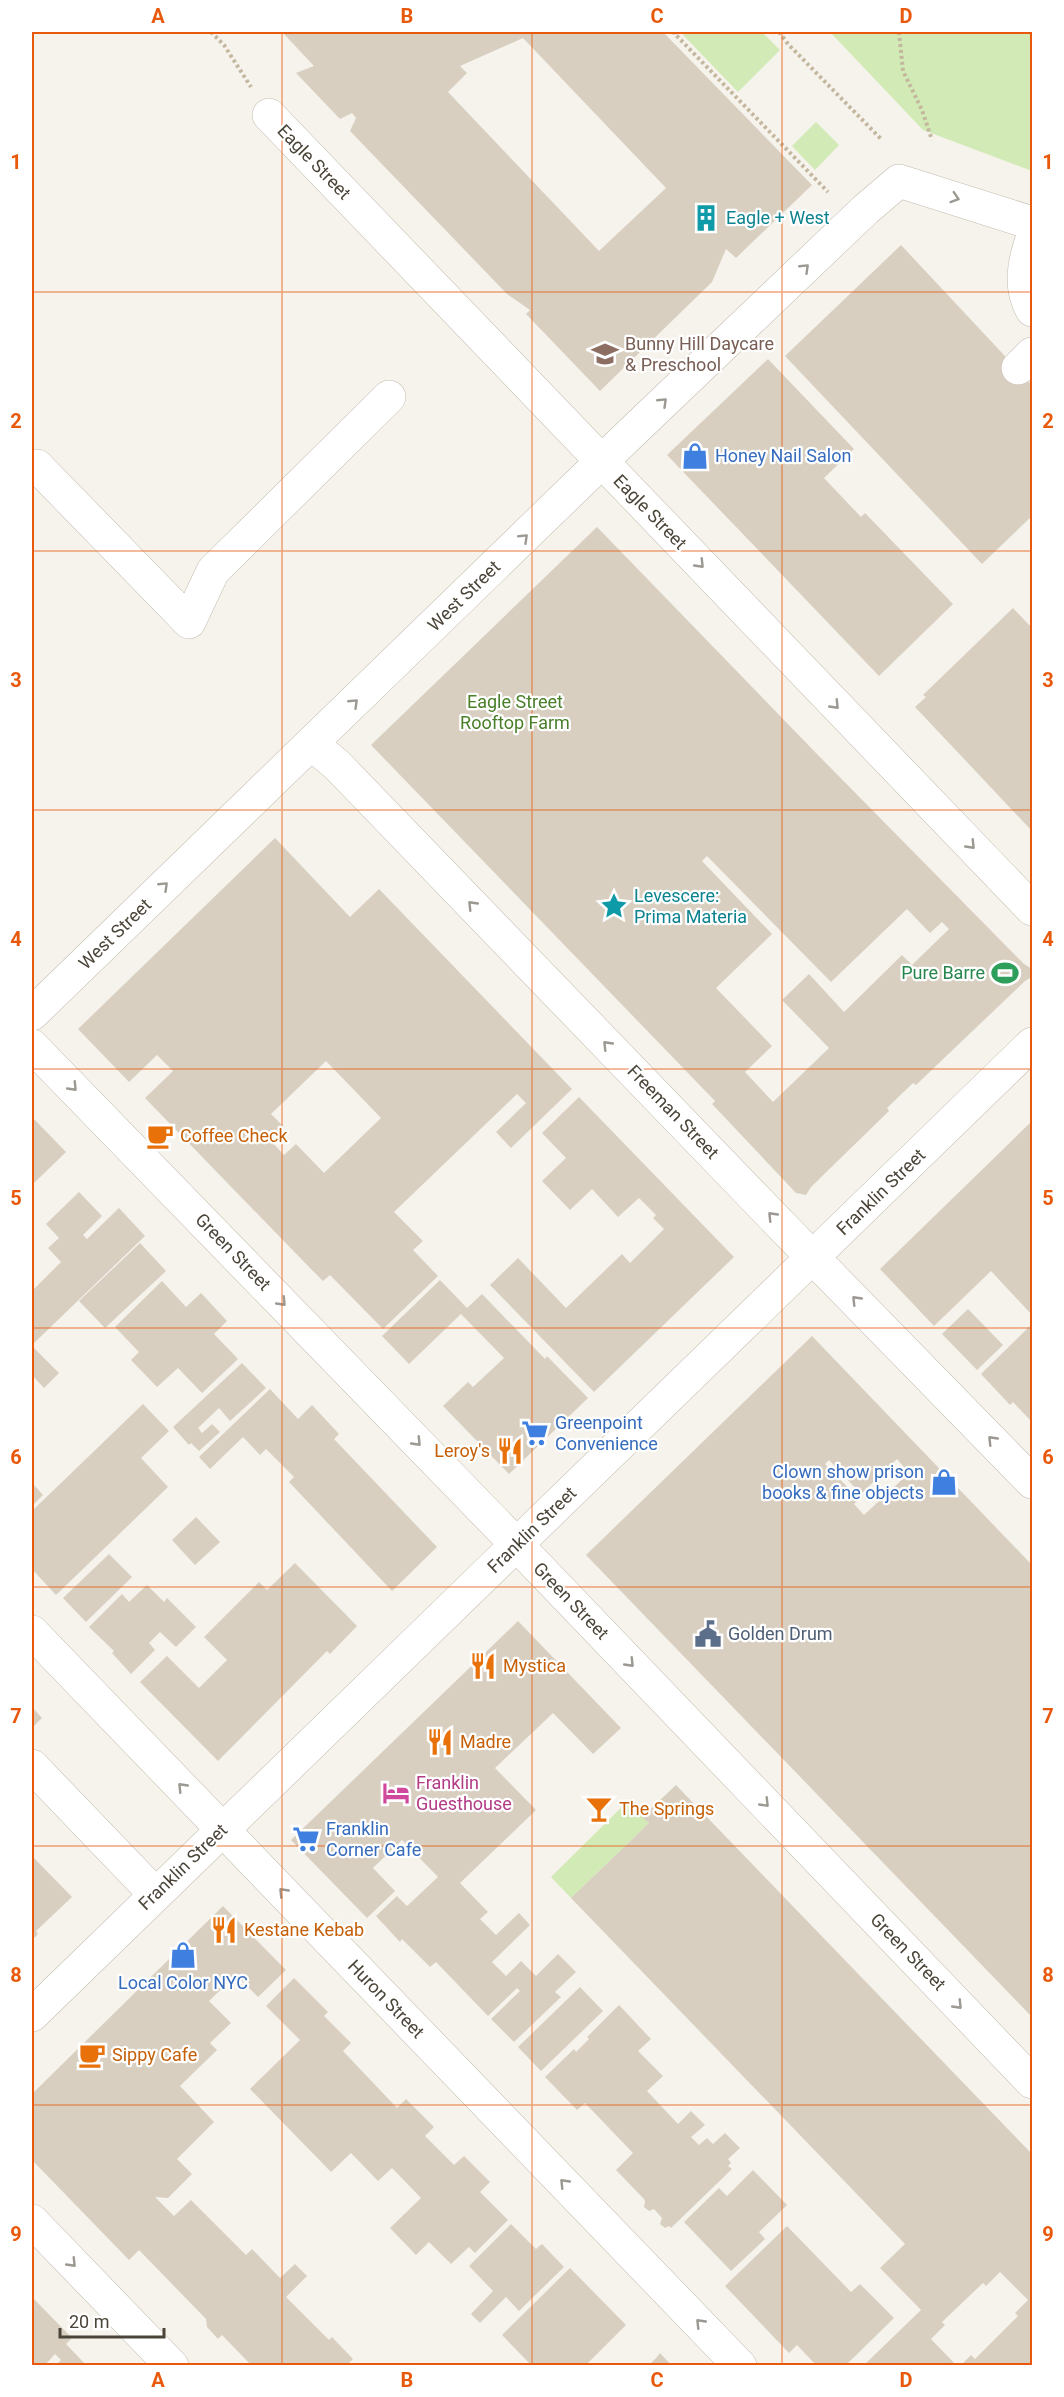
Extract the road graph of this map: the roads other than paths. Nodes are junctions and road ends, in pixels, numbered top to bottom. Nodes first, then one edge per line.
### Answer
1 (269, 115) road end
2 (1032, 223) edge
3 (1032, 239) edge
4 (1032, 310) edge
5 (389, 397) dead end
6 (602, 462) junction
7 (38, 466) dead end
8 (312, 744) junction
9 (1032, 909) edge
10 (32, 1014) edge
11 (1032, 1044) edge
12 (32, 1046) edge
13 (813, 1257) junction
14 (1032, 1482) edge
15 (517, 1545) junction
16 (32, 1632) edge
17 (32, 1766) edge
18 (222, 1829) junction
19 (155, 1894) junction
20 (32, 2015) edge
21 (1032, 2082) edge
22 (32, 2221) edge
23 (172, 2366) edge
24 (740, 2366) edge

1 - 6 street, Eagle Street
6 -> 2 street, West Street
3 - 4 street
5 - 7 street
8 -> 6 street, West Street
6 -> 9 street, Eagle Street
10 -> 8 street, West Street
13 -> 8 street, Freeman Street
11 - 13 street, Franklin Street
12 -> 15 street, Green Street
14 -> 13 street, Freeman Street
13 - 15 street, Franklin Street
15 - 18 street, Franklin Street
15 -> 21 street, Green Street
18 -> 16 street, Huron Street
17 - 19 street
18 - 19 street, Franklin Street
24 -> 18 street, Huron Street
19 - 20 street, Franklin Street
22 -> 23 street

